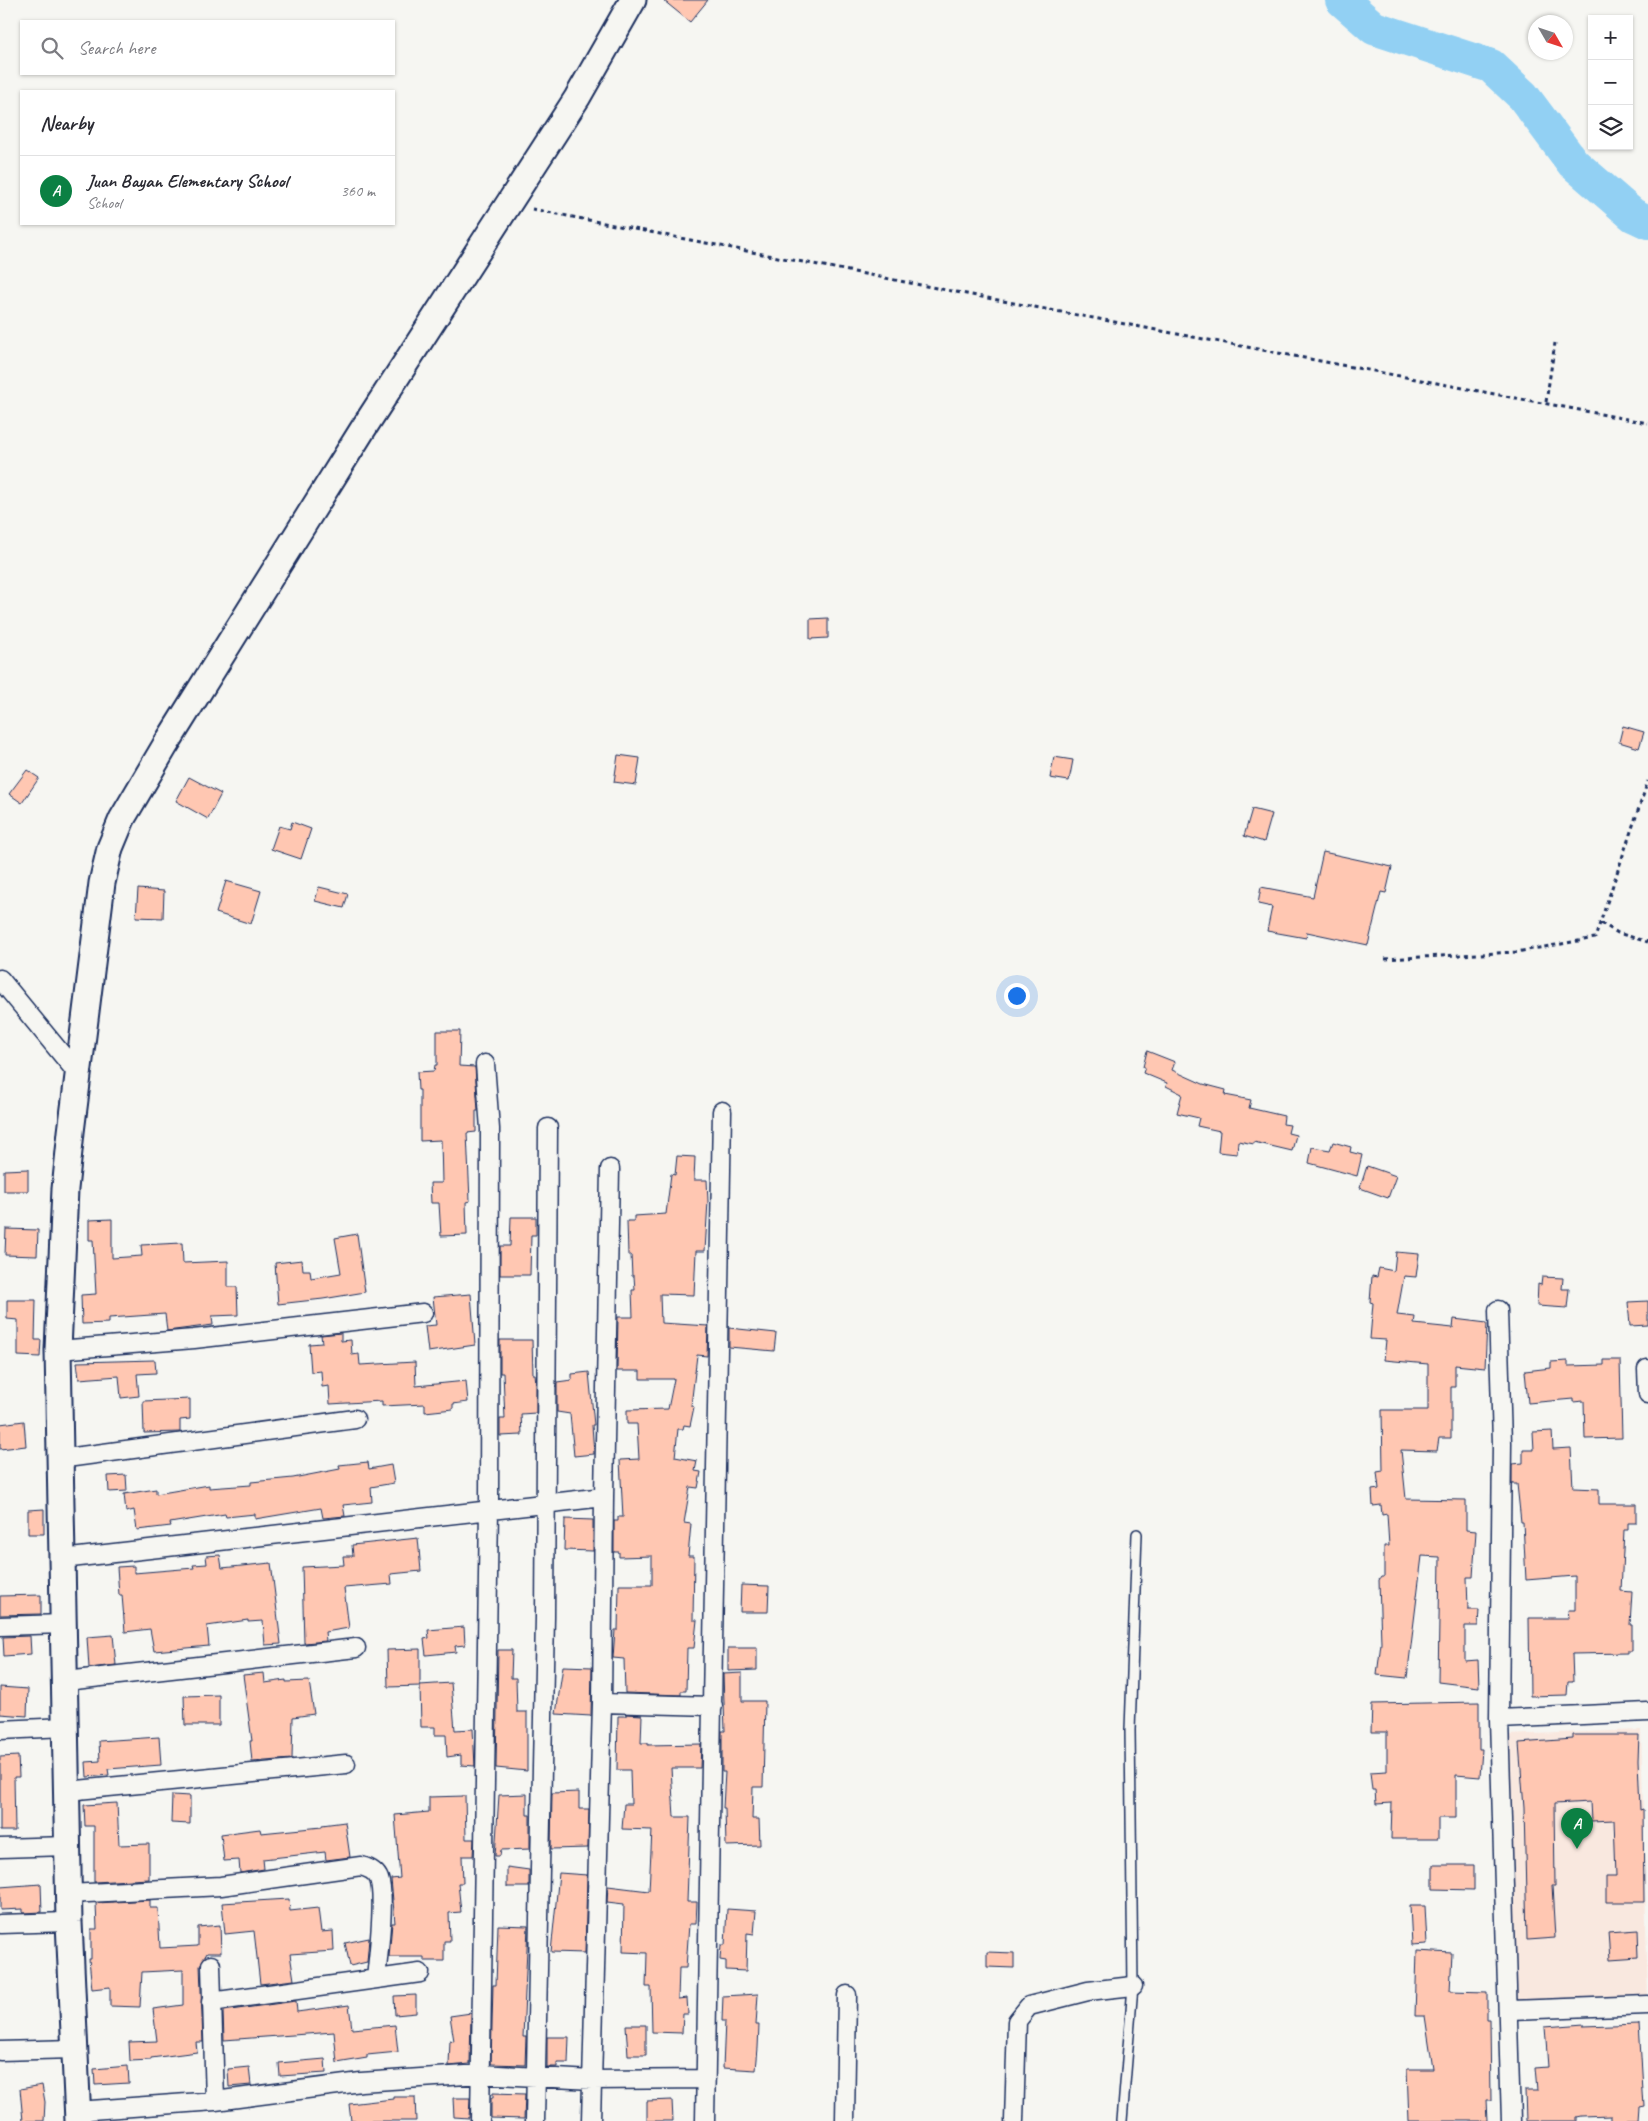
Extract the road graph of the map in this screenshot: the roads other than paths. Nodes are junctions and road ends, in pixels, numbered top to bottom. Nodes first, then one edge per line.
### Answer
1 (633, 0) edge
2 (0, 979) edge
3 (486, 1064) dead end
4 (78, 1074) junction
5 (722, 1111) dead end
6 (548, 1128) dead end
7 (610, 1169) dead end
8 (1498, 1310) dead end
9 (423, 1313) dead end
10 (58, 1350) junction
11 (1647, 1369) edge
12 (1648, 1394) edge
13 (356, 1419) dead end
14 (59, 1459) junction
15 (604, 1497) junction
16 (547, 1502) junction
17 (489, 1508) junction
18 (1137, 1534) dead end
19 (62, 1559) junction
20 (64, 1624) junction
21 (0, 1626) edge
22 (356, 1648) dead end
23 (66, 1681) junction
24 (602, 1703) junction
25 (713, 1706) junction
26 (1648, 1712) edge
27 (1499, 1718) junction
28 (66, 1727) junction
29 (0, 1730) edge
30 (346, 1764) dead end
31 (67, 1791) junction
32 (68, 1846) junction
33 (0, 1848) edge
34 (69, 1894) junction
35 (69, 1922) junction
36 (0, 1924) edge
37 (211, 1965) dead end
38 (420, 1973) dead end
39 (376, 1979) junction
40 (1133, 1986) junction
41 (848, 1995) dead end
42 (211, 2002) junction
43 (1648, 2005) edge
44 (1509, 2010) junction
45 (74, 2049) junction
46 (0, 2051) edge
47 (481, 2074) junction
48 (535, 2077) junction
49 (706, 2079) junction
50 (592, 2080) junction
51 (215, 2101) junction
52 (77, 2116) edge
53 (480, 2121) edge
54 (535, 2121) edge
55 (591, 2121) edge
56 (705, 2121) edge
57 (845, 2121) edge
58 (1014, 2121) edge
59 (1122, 2121) edge
60 (1511, 2121) edge

1 - 4 street
2 - 4 street
3 - 17 street
4 - 10 street
5 - 25 street
6 - 16 street
7 - 15 street
8 - 27 street
9 - 10 street
10 - 14 street
11 - 12 street
13 - 14 street
14 - 19 street
15 - 16 street
15 - 24 street
16 - 17 street
16 - 48 street
17 - 19 street
17 - 47 street
18 - 40 lane
19 - 20 street
20 - 21 street
20 - 23 street
22 - 23 street
23 - 28 street
24 - 25 street
24 - 50 street
25 - 49 street
26 - 27 street
27 - 44 street
28 - 29 street
28 - 31 street
30 - 31 street
31 - 32 street
32 - 33 street
32 - 34 street
34 - 35 street
34 - 39 street
35 - 36 street
35 - 45 street
37 - 42 street
38 - 39 street
39 - 42 street
40 - 58 street
40 - 59 lane
41 - 57 street
42 - 51 street
43 - 44 street
44 - 60 street
45 - 46 street
45 - 52 street
47 - 48 street
47 - 51 street
47 - 53 street
48 - 50 street
48 - 54 street
49 - 50 street
49 - 56 street
50 - 55 street
51 - 52 street

